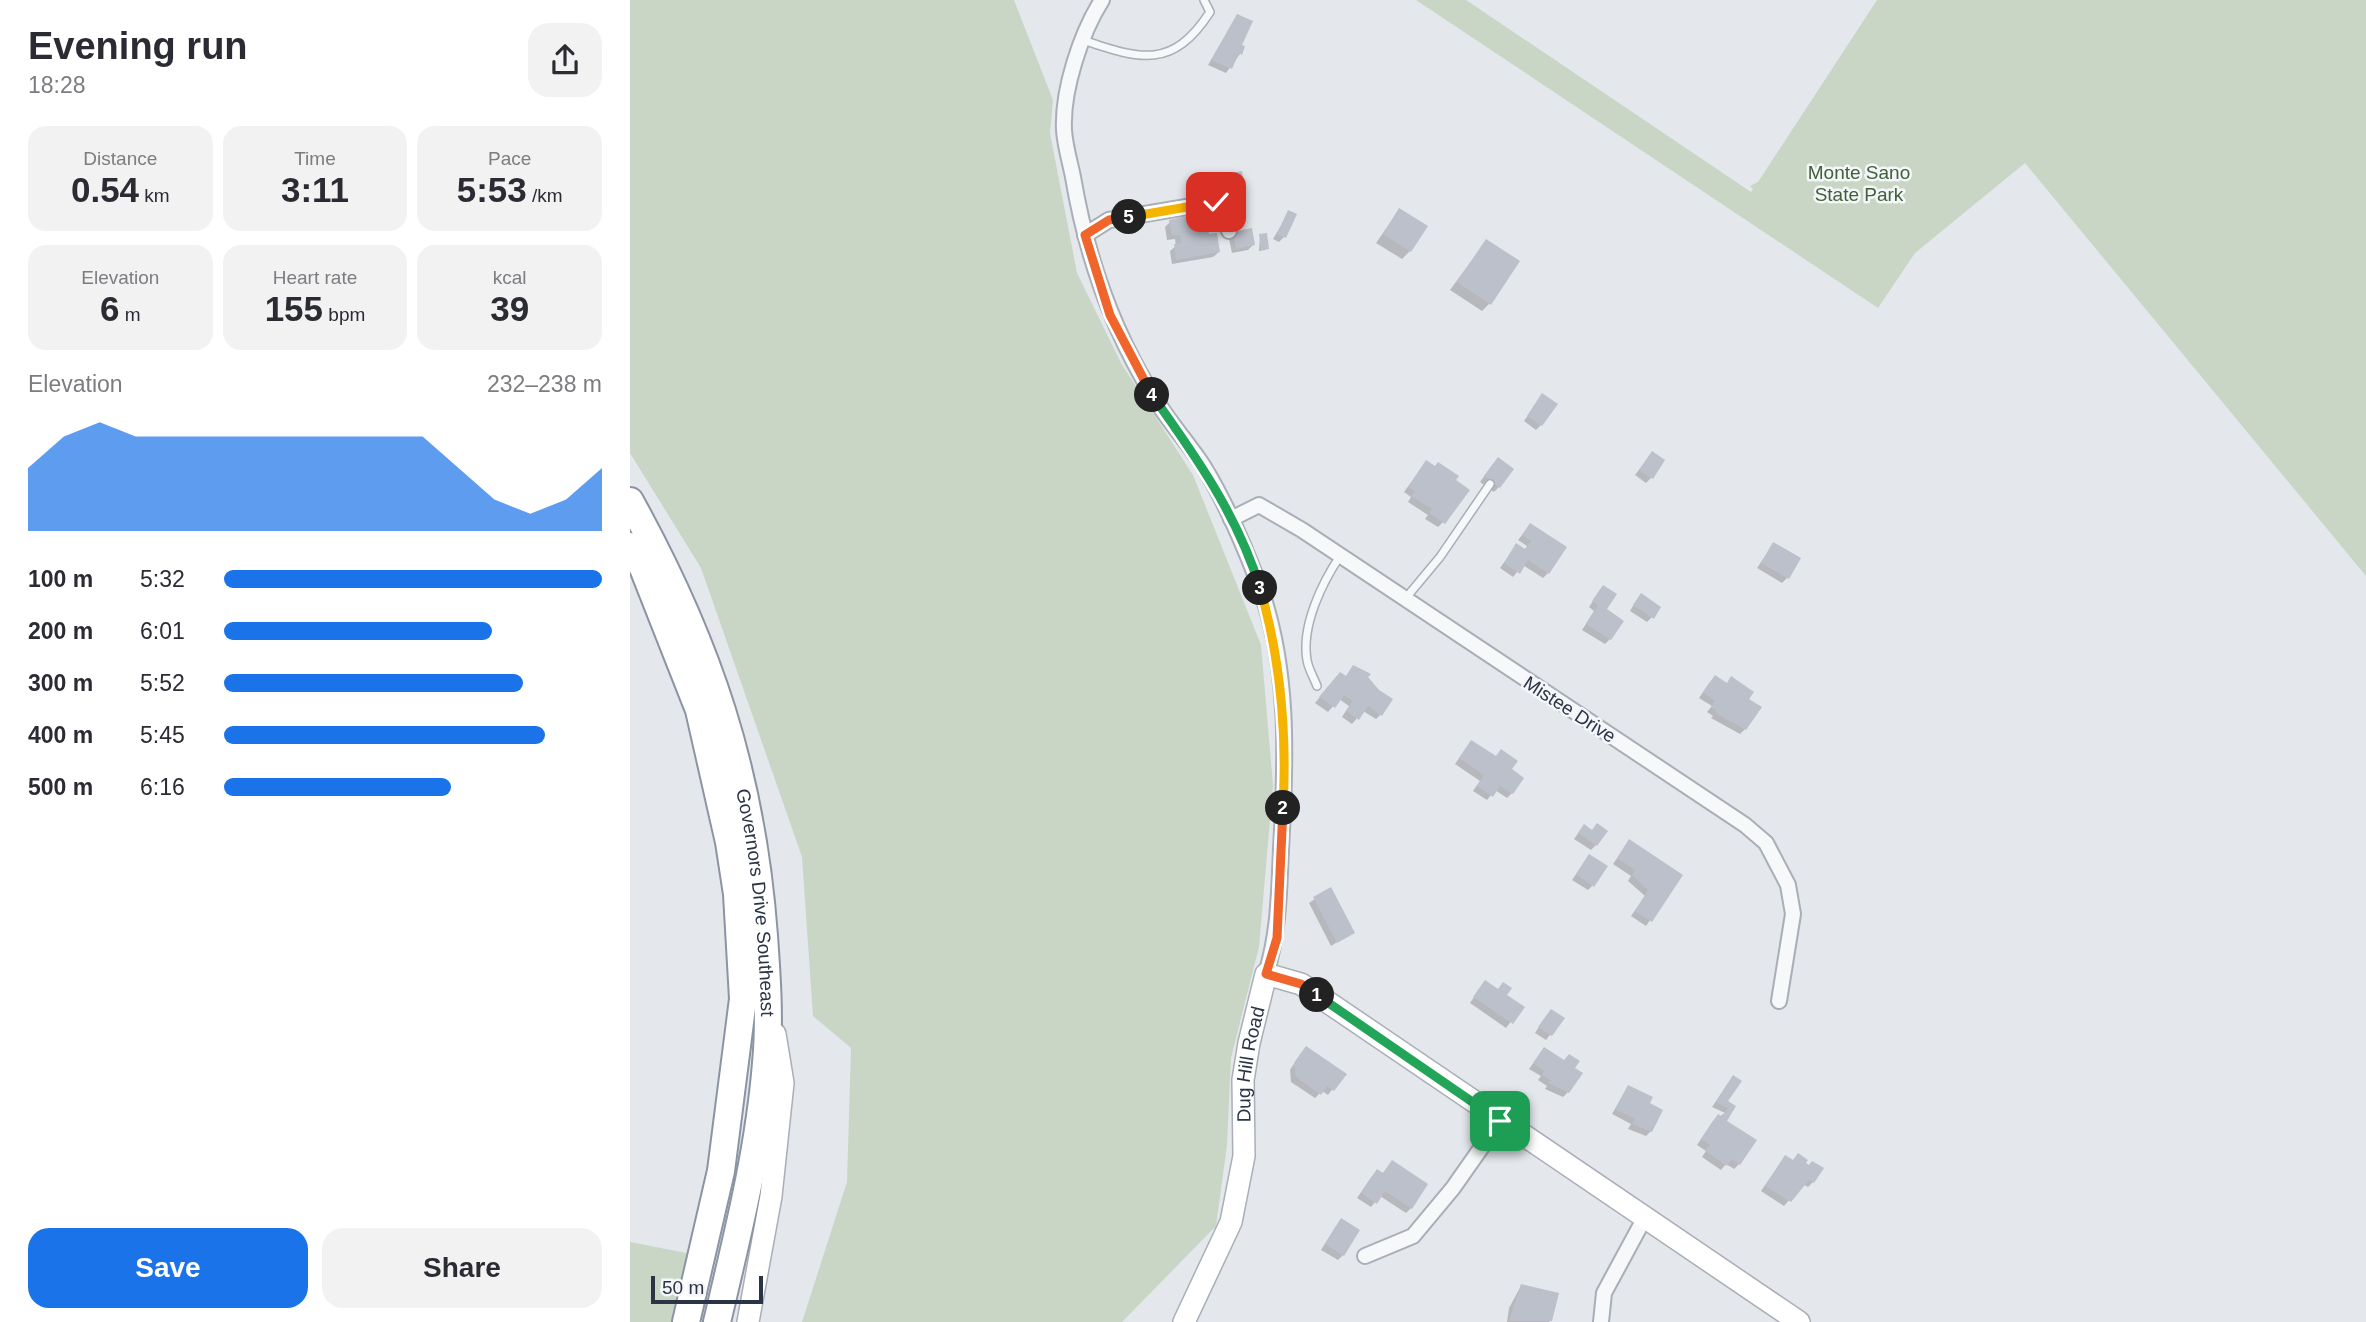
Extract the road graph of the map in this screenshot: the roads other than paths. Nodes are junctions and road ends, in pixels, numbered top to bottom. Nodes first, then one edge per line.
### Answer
1 (1102, 0) edge
2 (1204, 0) edge
3 (1083, 40) junction
4 (1229, 231) dead end
5 (1085, 235) junction
6 (1490, 484) dead end
7 (630, 501) edge
8 (1231, 519) junction
9 (630, 546) edge
10 (1340, 556) junction
11 (1405, 599) junction
12 (1317, 686) dead end
13 (1266, 974) junction
14 (768, 991) junction
15 (1779, 1001) dead end
16 (1500, 1121) junction
17 (1644, 1219) junction
18 (1365, 1256) dead end
19 (685, 1322) edge
20 (717, 1322) edge
21 (748, 1322) edge
22 (1184, 1322) edge
23 (1601, 1322) edge
24 (1799, 1322) edge

1 - 3 street
2 - 3 lane
3 - 5 street
4 - 5 street
5 - 8 street
6 - 11 lane
7 - 14 highway, Governors Drive Southeast
8 - 10 street, Mistee Drive
8 - 13 street
9 - 19 highway, Governors Drive Southeast
10 - 11 street, Mistee Drive
10 - 12 lane
11 - 15 street, Mistee Drive
13 - 16 street
13 - 22 street, Dug Hill Road
14 - 20 highway, Governors Drive Southeast
14 - 21 street
16 - 17 street
16 - 18 street
17 - 23 street
17 - 24 street

